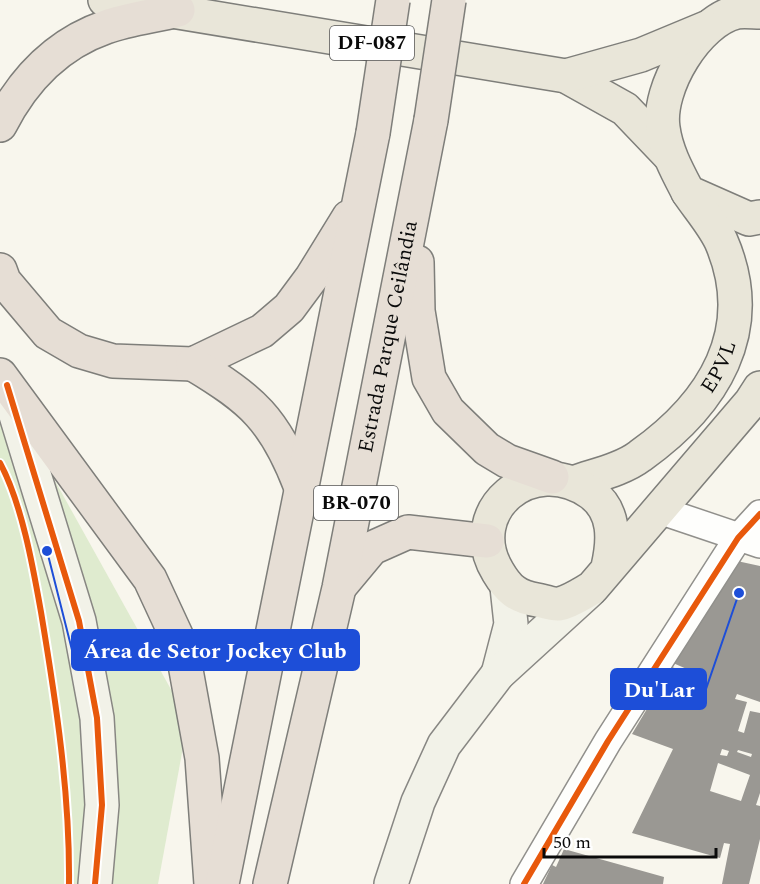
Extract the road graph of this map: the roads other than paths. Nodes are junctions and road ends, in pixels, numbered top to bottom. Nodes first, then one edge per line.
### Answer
1 (105, 0) edge
2 (393, 0) edge
3 (449, 0) edge
4 (168, 5) edge
5 (739, 12) edge
6 (566, 76) junction
7 (0, 125) edge
8 (669, 155) junction
9 (687, 192) junction
10 (361, 197) junction
11 (416, 201) junction
12 (760, 217) edge
13 (0, 270) edge
14 (193, 364) junction
15 (2, 377) edge
16 (760, 388) edge
17 (564, 480) junction
18 (300, 485) junction
19 (659, 510) junction
20 (760, 514) edge
21 (487, 541) junction
22 (749, 541) edge
23 (600, 578) junction
24 (507, 587) junction
25 (339, 588) junction
26 (498, 674) junction
27 (95, 884) edge
28 (211, 884) edge
29 (222, 884) edge
30 (270, 884) edge
31 (391, 884) edge
32 (524, 884) edge

1 - 4 main road, DF-087
2 - 10 highway, BR-070, bridge
3 - 11 highway, Estrada Parque Ceilândia / BR-070, bridge
4 - 6 main road, DF-087
4 - 7 highway
5 - 6 main road, DF-087
5 - 8 main road, DF-087
6 - 8 main road, DF-087
8 - 9 main road, DF-087
9 - 12 main road
9 - 17 main road, EPVL
10 - 14 highway
10 - 18 highway, BR-070
11 - 17 highway
11 - 25 highway, Estrada Parque Ceilândia / BR-070
13 - 14 highway
14 - 18 highway
15 - 27 street
15 - 28 highway
16 - 19 main road, EPVL
17 - 21 main road
17 - 23 main road
18 - 29 highway, BR-070
19 - 22 street
19 - 23 main road, EPVL
20 - 22 street
21 - 24 main road
21 - 25 highway
22 - 32 street
23 - 24 main road
23 - 26 street
24 - 26 street
25 - 30 highway, Estrada Parque Ceilândia / BR-070
26 - 31 street

